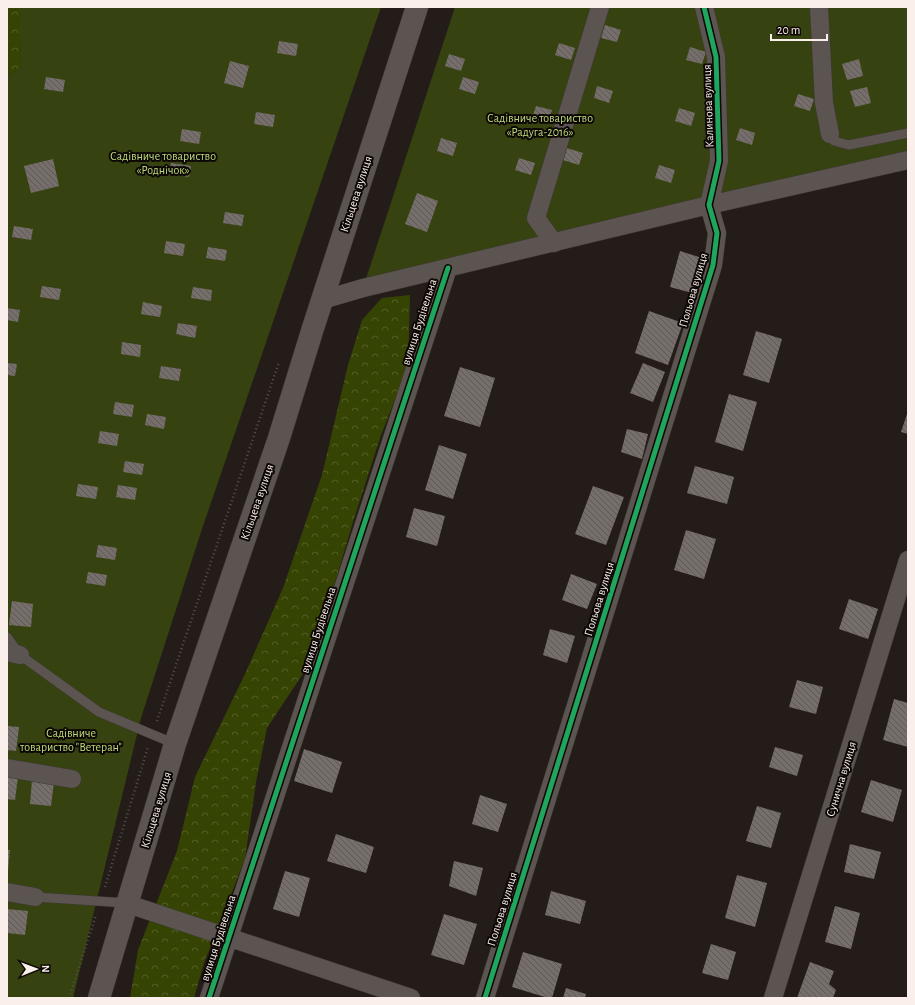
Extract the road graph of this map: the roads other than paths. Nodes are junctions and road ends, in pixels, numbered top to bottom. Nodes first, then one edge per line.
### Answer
1 (417, 7) edge
2 (600, 7) edge
3 (704, 7) edge
4 (819, 7) edge
5 (830, 134) joint
6 (908, 134) edge
7 (908, 160) edge
8 (709, 205) junction
9 (554, 243) junction
10 (448, 268) junction
11 (322, 300) junction
12 (908, 560) edge
13 (7, 637) edge
14 (14, 654) edge
15 (175, 744) junction
16 (7, 768) edge
17 (72, 779) dead end
18 (7, 892) edge
19 (34, 897) joint
20 (128, 904) junction
21 (229, 937) junction
22 (99, 998) edge
23 (210, 998) edge
24 (410, 998) edge
25 (485, 998) edge
26 (773, 998) edge

1 - 11 main road, Кільцева вулиця
2 - 9 street
3 - 8 street, Калинова вулиця
4 - 5 street
5 - 6 lane
7 - 8 street
8 - 9 street
8 - 25 street, Польова вулиця
9 - 10 street
10 - 11 street
10 - 21 street, вулиця Будівельна
11 - 15 main road, Кільцева вулиця
12 - 26 street, Сунична вулиця
13 - 14 lane
14 - 15 lane
15 - 20 main road, Кільцева вулиця
16 - 17 street
18 - 19 street
19 - 20 lane
20 - 21 street
20 - 22 main road, Кільцева вулиця
21 - 23 street, вулиця Будівельна
21 - 24 street

